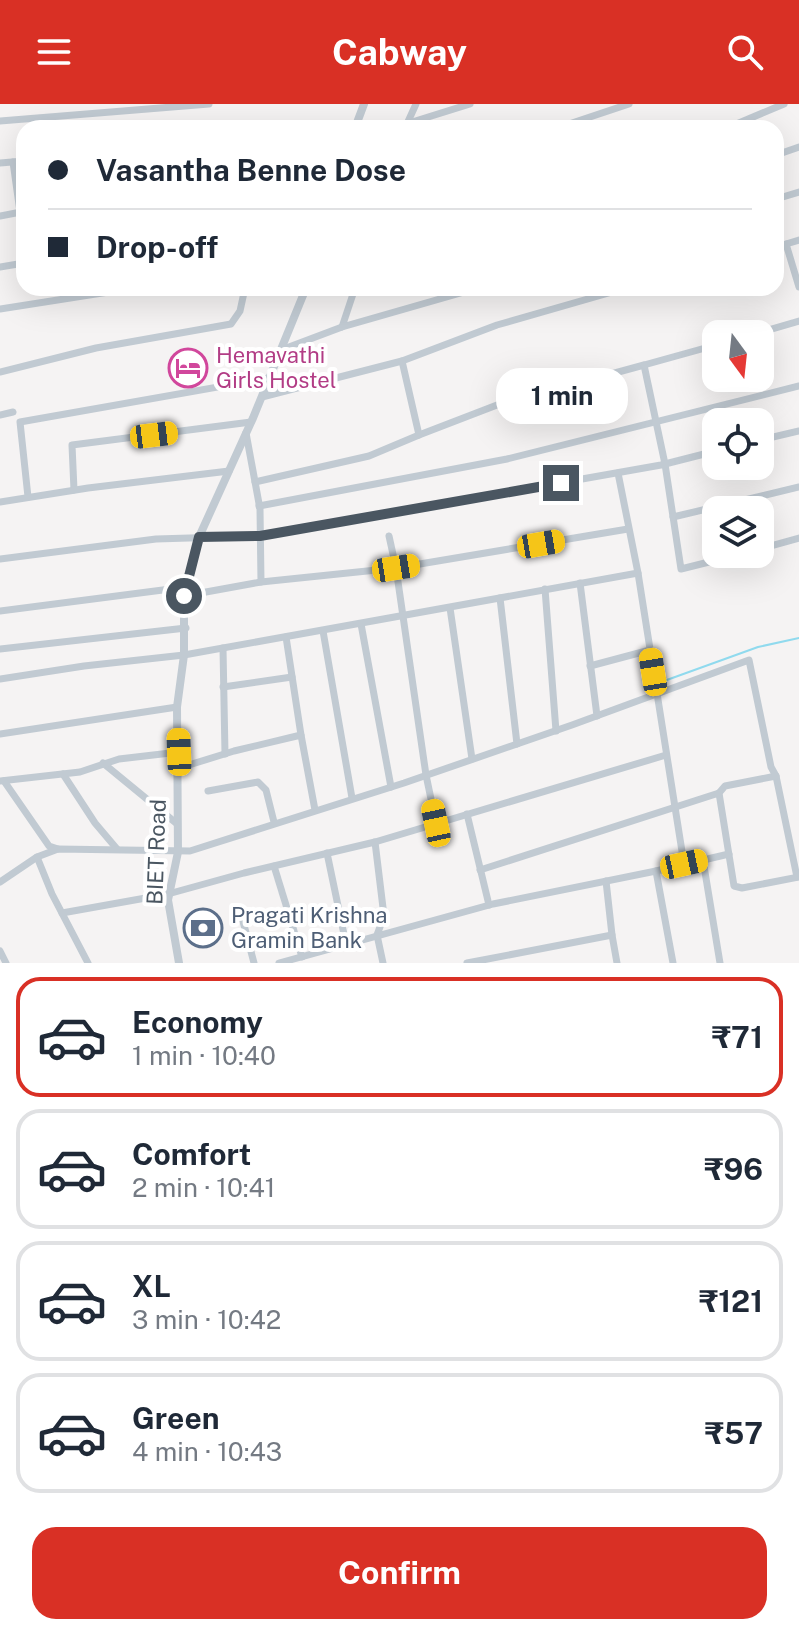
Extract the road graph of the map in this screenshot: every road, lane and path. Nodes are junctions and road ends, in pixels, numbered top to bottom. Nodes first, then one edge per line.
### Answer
1 (209, 104) edge
2 (470, 104) edge
3 (629, 104) edge
4 (784, 104) edge
5 (425, 120) edge
6 (581, 120) edge
7 (746, 120) edge
8 (0, 121) edge
9 (13, 162) junction
10 (16, 162) edge
11 (0, 163) edge
12 (16, 179) edge
13 (799, 240) edge
14 (786, 244) joint
15 (799, 287) edge
16 (83, 296) edge
17 (243, 296) edge
18 (303, 296) edge
19 (352, 296) edge
20 (450, 296) edge
21 (598, 296) edge
22 (0, 309) edge
23 (799, 321) edge
24 (342, 327) junction
25 (774, 328) edge
26 (702, 349) edge
27 (281, 350) junction
28 (402, 361) junction
29 (644, 365) junction
30 (0, 372) edge
31 (269, 378) junction
32 (799, 386) edge
33 (262, 397) junction
34 (13, 412) dead end
35 (0, 415) edge
36 (251, 422) junction
37 (656, 422) junction
38 (799, 431) edge
39 (246, 433) junction
40 (419, 435) junction
41 (774, 437) edge
42 (702, 455) edge
43 (665, 464) junction
44 (229, 471) junction
45 (618, 473) junction
46 (255, 482) junction
47 (799, 487) edge
48 (74, 490) junction
49 (28, 497) junction
50 (0, 502) edge
51 (259, 506) junction
52 (673, 517) junction
53 (628, 529) junction
54 (260, 536) junction
55 (389, 536) dead end
56 (199, 537) junction
57 (799, 538) edge
58 (774, 545) edge
59 (0, 559) edge
60 (702, 564) edge
61 (396, 568) junction
62 (638, 573) junction
63 (261, 582) junction
64 (580, 583) junction
65 (545, 589) junction
66 (185, 591) junction
67 (500, 598) junction
68 (450, 608) junction
69 (0, 611) edge
70 (403, 617) junction
71 (361, 624) junction
72 (186, 628) junction
73 (323, 631) junction
74 (286, 637) junction
75 (223, 648) junction
76 (0, 649) edge
77 (650, 650) junction
78 (184, 655) junction
79 (590, 666) junction
80 (292, 677) junction
81 (0, 679) edge
82 (223, 687) junction
83 (657, 694) junction
84 (177, 707) junction
85 (597, 716) junction
86 (556, 731) junction
87 (0, 734) edge
88 (301, 735) junction
89 (517, 744) junction
90 (179, 752) junction
91 (225, 754) junction
92 (666, 755) junction
93 (472, 759) junction
94 (103, 763) junction
95 (176, 769) junction
96 (63, 774) junction
97 (426, 775) junction
98 (776, 776) junction
99 (2, 781) edge
100 (391, 787) junction
101 (208, 791) dead end
102 (719, 793) junction
103 (352, 798) junction
104 (675, 809) junction
105 (315, 810) junction
106 (467, 814) junction
107 (274, 822) junction
108 (176, 823) junction
109 (436, 823) junction
110 (375, 842) junction
111 (58, 849) junction
112 (117, 849) junction
113 (178, 852) junction
114 (327, 853) junction
115 (729, 854) junction
116 (37, 857) junction
117 (703, 860) junction
118 (684, 864) junction
119 (274, 866) junction
120 (480, 870) junction
121 (656, 871) junction
122 (798, 877) edge
123 (606, 881) junction
124 (0, 882) edge
125 (168, 894) junction
126 (489, 905) junction
127 (240, 910) dead end
128 (62, 913) junction
129 (377, 935) junction
130 (612, 935) junction
131 (346, 944) junction
132 (0, 951) edge
133 (302, 957) junction
134 (6, 963) edge
135 (88, 963) edge
136 (179, 963) edge
137 (254, 963) edge
138 (279, 963) edge
139 (383, 963) edge
140 (467, 963) edge
141 (617, 963) edge
142 (673, 963) edge
143 (720, 963) edge

1 - 8 street
2 - 5 street
3 - 6 street
4 - 7 street
9 - 10 street
9 - 11 street
9 - 12 street
13 - 14 street
14 - 15 street
16 - 22 street
17 - 30 street
18 - 27 street, BIET Road
19 - 24 street
20 - 24 street
21 - 28 street
23 - 25 street
24 - 27 street
26 - 29 street
27 - 31 street, BIET Road
28 - 33 street
28 - 40 street
29 - 37 street
29 - 40 street
31 - 33 street, BIET Road
31 - 49 street
32 - 37 street
33 - 36 street, BIET Road
34 - 35 street
36 - 39 street, BIET Road
36 - 48 street
37 - 43 street
37 - 51 street
38 - 41 street
39 - 44 street, BIET Road
39 - 46 street
40 - 46 street
42 - 43 street
43 - 45 street
43 - 52 street
44 - 48 street
44 - 56 street, BIET Road
45 - 53 street
45 - 54 street
46 - 51 street
47 - 52 street
48 - 49 street
49 - 50 street
51 - 54 street
52 - 60 street
53 - 61 street
53 - 62 street
54 - 56 street
54 - 63 street
55 - 61 street
56 - 59 street
56 - 66 street, BIET Road
57 - 58 street
61 - 63 street
61 - 70 street
62 - 64 street
62 - 77 street
63 - 66 street
64 - 65 street
64 - 79 street
65 - 67 street
65 - 86 street
66 - 69 street
66 - 72 street, BIET Road
67 - 68 street
67 - 89 street
68 - 70 street
68 - 93 street
70 - 71 street
70 - 97 street
71 - 73 street
71 - 100 street
72 - 76 street
72 - 78 street, BIET Road
73 - 74 street
73 - 103 street
74 - 75 street
74 - 80 street
75 - 78 street
75 - 82 street
77 - 79 street
77 - 83 street
78 - 81 street
78 - 84 street, BIET Road
79 - 85 street
80 - 82 street
80 - 88 street
82 - 91 street
83 - 85 street
83 - 92 street
83 - 98 street
84 - 87 street
84 - 90 street, BIET Road
85 - 86 street
86 - 89 street
88 - 91 street
88 - 105 street
89 - 93 street
90 - 94 street
90 - 95 street, BIET Road
91 - 95 street
92 - 104 street
92 - 106 street
93 - 97 street
94 - 96 street
94 - 108 street
95 - 108 street, BIET Road
96 - 99 street
96 - 112 street
97 - 100 street
97 - 109 street
98 - 102 street
98 - 122 street
99 - 111 street
100 - 103 street
101 - 107 street
102 - 104 street
102 - 115 street
103 - 105 street
104 - 118 street
104 - 120 street
105 - 107 street
106 - 109 street
106 - 120 street
107 - 113 street
108 - 113 street, BIET Road
109 - 110 street
110 - 114 street
110 - 129 street
111 - 112 street
111 - 116 street
112 - 113 street
113 - 125 street, BIET Road
114 - 119 street
114 - 131 street
115 - 117 street
115 - 122 street
116 - 124 street
116 - 128 street
117 - 118 street
117 - 143 street
118 - 121 street
119 - 125 street
119 - 133 street
120 - 126 street
121 - 123 street
121 - 142 street
123 - 126 street
123 - 130 street
125 - 128 street
125 - 136 street, BIET Road
126 - 129 street
127 - 137 street
128 - 135 street
129 - 131 street
129 - 139 street
130 - 140 street
130 - 141 street
131 - 133 street
132 - 134 street
133 - 138 street

